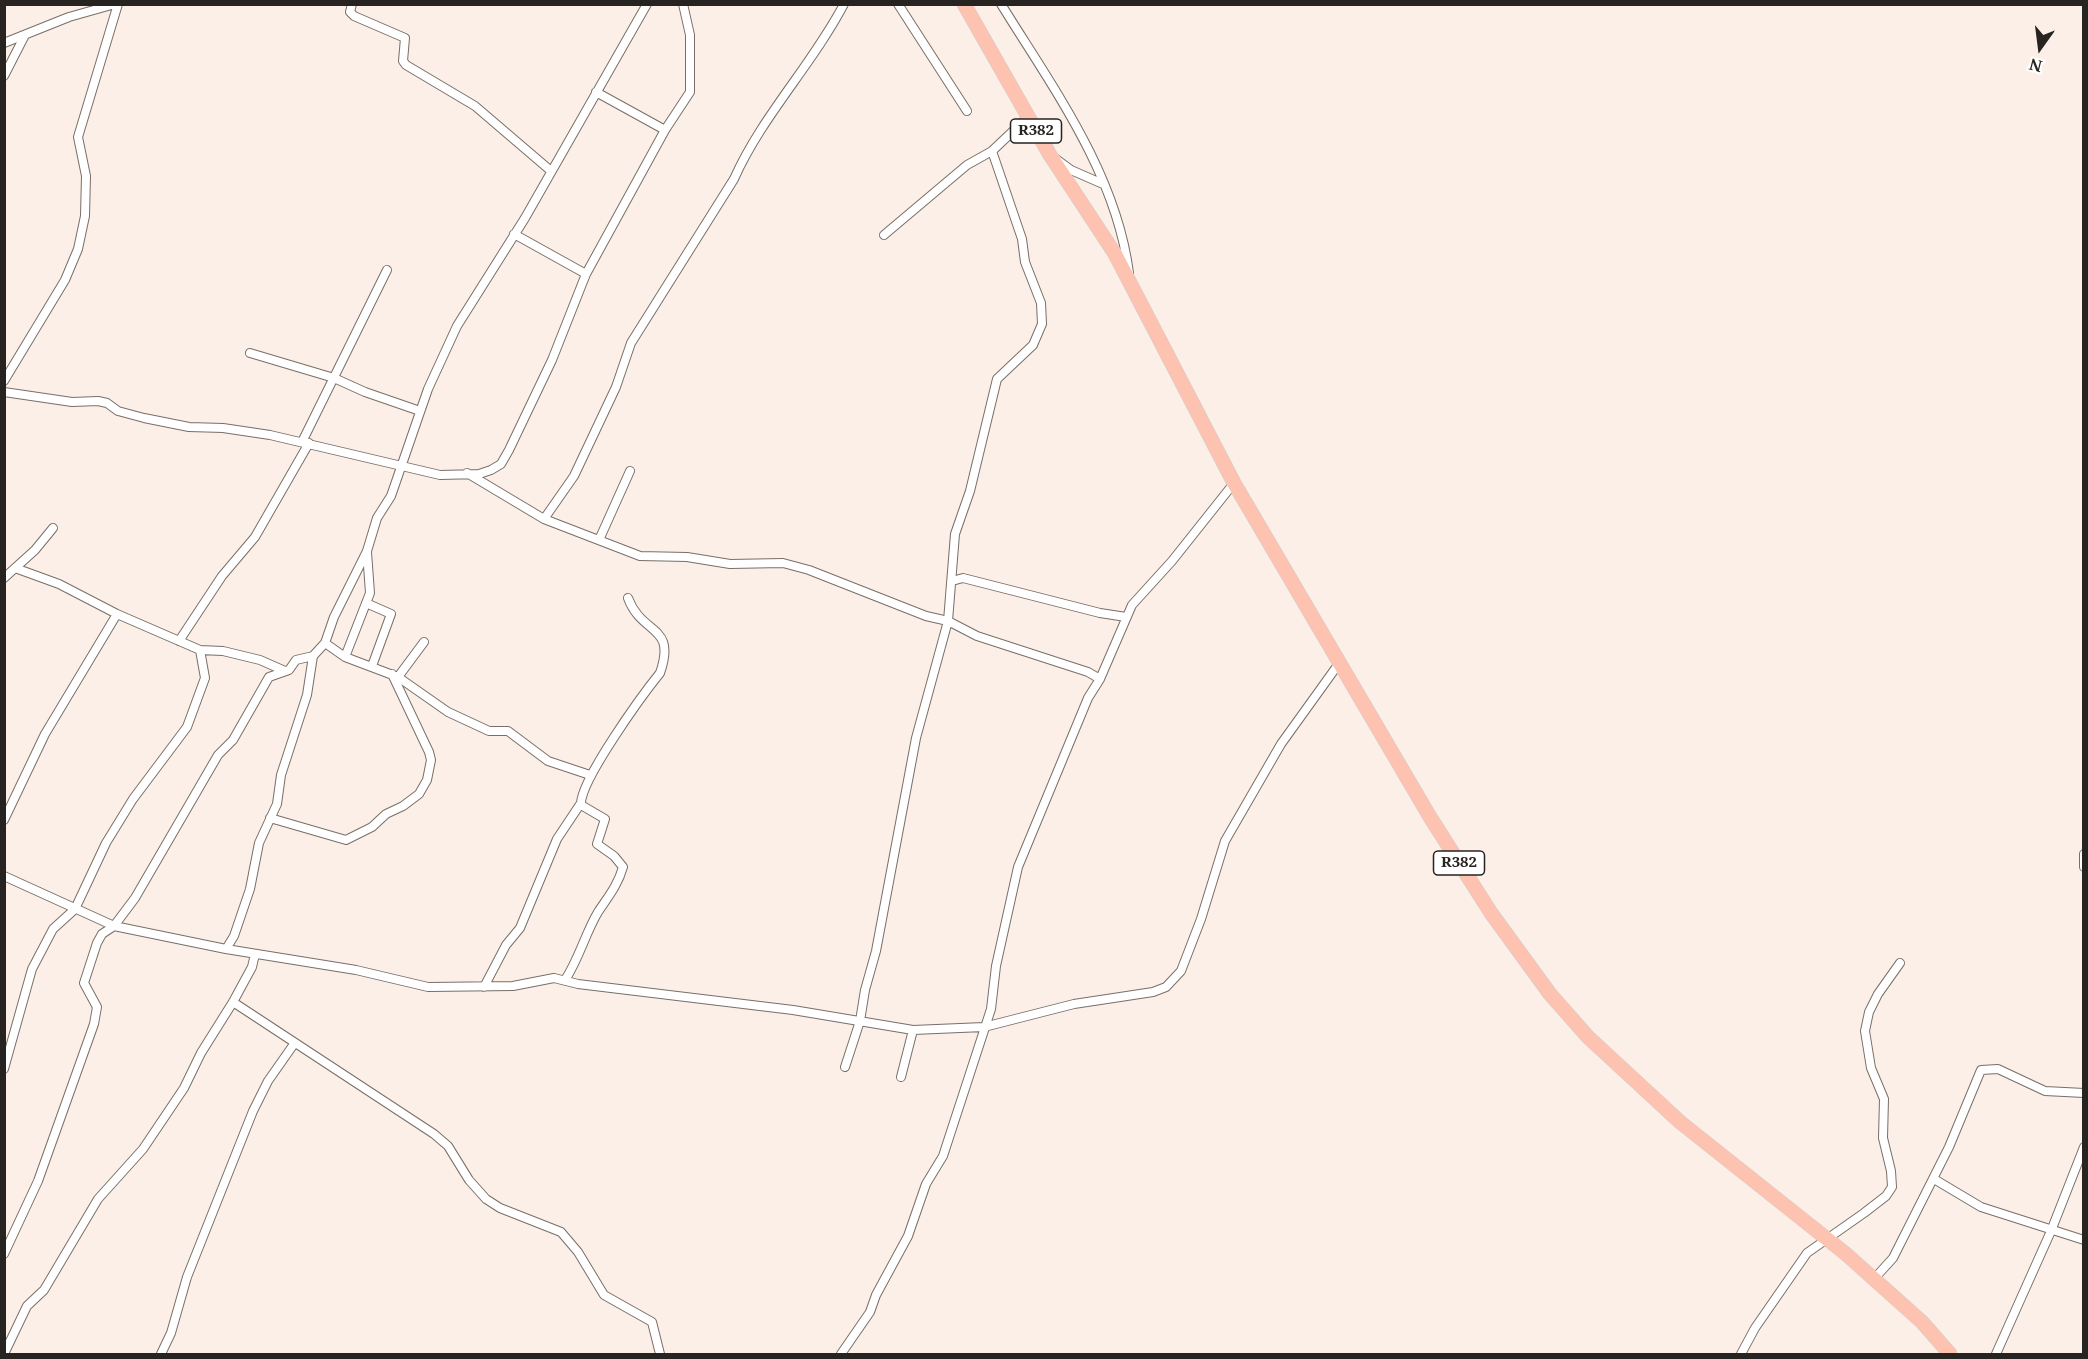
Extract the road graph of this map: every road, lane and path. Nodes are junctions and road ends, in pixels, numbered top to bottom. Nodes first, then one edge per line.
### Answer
1 (117, 4) edge
2 (352, 4) edge
3 (647, 4) edge
4 (683, 4) edge
5 (844, 4) edge
6 (898, 4) edge
7 (964, 4) edge
8 (1001, 4) edge
9 (24, 36) junction
10 (4, 43) edge
11 (4, 76) edge
12 (596, 92) junction
13 (967, 111) dead end
14 (1028, 117) junction
15 (665, 130) junction
16 (992, 151) junction
17 (1050, 155) junction
18 (550, 171) junction
19 (1103, 184) junction
20 (514, 234) junction
21 (884, 235) dead end
22 (387, 270) dead end
23 (586, 274) junction
24 (1130, 284) junction
25 (250, 353) dead end
26 (334, 378) junction
27 (4, 381) edge
28 (4, 392) edge
29 (420, 411) junction
30 (306, 443) junction
31 (401, 467) junction
32 (630, 471) dead end
33 (466, 472) junction
34 (1234, 483) junction
35 (544, 519) junction
36 (53, 528) dead end
37 (599, 540) junction
38 (367, 551) junction
39 (15, 568) junction
40 (4, 578) edge
41 (952, 581) junction
42 (627, 598) dead end
43 (366, 603) junction
44 (117, 614) junction
45 (1126, 616) junction
46 (948, 621) junction
47 (179, 641) junction
48 (424, 642) dead end
49 (325, 643) junction
50 (200, 650) junction
51 (313, 656) junction
52 (345, 657) junction
53 (1340, 662) junction
54 (372, 666) junction
55 (285, 671) junction
56 (395, 675) junction
57 (1100, 679) junction
58 (590, 776) junction
59 (581, 803) junction
60 (270, 818) junction
61 (4, 820) edge
62 (2084, 854) edge
63 (2084, 867) edge
64 (4, 876) edge
65 (75, 909) junction
66 (114, 926) junction
67 (226, 949) junction
68 (255, 954) junction
69 (1900, 963) dead end
70 (565, 980) junction
71 (484, 987) junction
72 (233, 1002) junction
73 (860, 1022) junction
74 (984, 1027) junction
75 (914, 1030) junction
76 (294, 1044) junction
77 (845, 1067) dead end
78 (4, 1070) edge
79 (901, 1077) dead end
80 (2084, 1087) edge
81 (2071, 1091) junction
82 (2084, 1093) edge
83 (2084, 1147) edge
84 (1934, 1179) junction
85 (2051, 1231) junction
86 (1824, 1238) junction
87 (2084, 1240) edge
88 (4, 1254) edge
89 (1873, 1280) junction
90 (4, 1354) edge
91 (161, 1354) edge
92 (660, 1354) edge
93 (841, 1354) edge
94 (1741, 1354) edge
95 (1950, 1354) edge
96 (1996, 1354) edge

1 - 9 street
1 - 27 street
2 - 18 street
3 - 12 street
4 - 15 street
5 - 35 street
6 - 13 street
7 - 14 main road, R382
8 - 19 street
9 - 10 street
9 - 11 street
12 - 15 street
12 - 18 street
14 - 16 street
14 - 17 main road, R382
15 - 23 street
16 - 21 street
16 - 41 street
17 - 19 street
17 - 24 main road, R382
18 - 20 street
19 - 24 street
20 - 23 street
20 - 29 street
22 - 26 street
23 - 33 street
24 - 34 main road, R382
25 - 26 street
26 - 29 street
26 - 30 street
28 - 30 street
29 - 31 street
30 - 31 street
30 - 47 street
31 - 33 street
31 - 38 street
32 - 37 street
33 - 35 street
34 - 45 street
34 - 53 main road, R382
35 - 37 street
36 - 39 street
37 - 46 street
38 - 43 street
38 - 49 street
39 - 40 street
39 - 44 street
41 - 45 street
41 - 46 street
42 - 58 street
43 - 52 street
43 - 54 street
44 - 47 street
44 - 61 street
45 - 57 street
46 - 57 street
46 - 73 street
47 - 50 street
48 - 56 street
49 - 51 street
49 - 52 street
50 - 55 street
50 - 65 street
51 - 55 street
51 - 60 street
52 - 54 street
53 - 74 street
53 - 86 main road, R382
54 - 56 street
55 - 66 street
56 - 58 street
56 - 60 street
57 - 74 street
58 - 59 street
59 - 70 street
59 - 71 street
60 - 67 street
62 - 63 street
64 - 65 street
65 - 66 street
65 - 78 street
66 - 67 street
66 - 88 street
67 - 68 street
68 - 71 street
68 - 72 street
69 - 86 street
70 - 71 street
70 - 73 street
72 - 76 street
72 - 90 street
73 - 75 street
73 - 77 street
74 - 75 street
74 - 93 street
75 - 79 street
76 - 91 street
76 - 92 street
80 - 81 street
81 - 82 street
81 - 84 street
83 - 85 street
84 - 85 street
84 - 89 street
85 - 87 street
85 - 96 street
86 - 89 main road, R382
86 - 94 street
89 - 95 main road, R382

